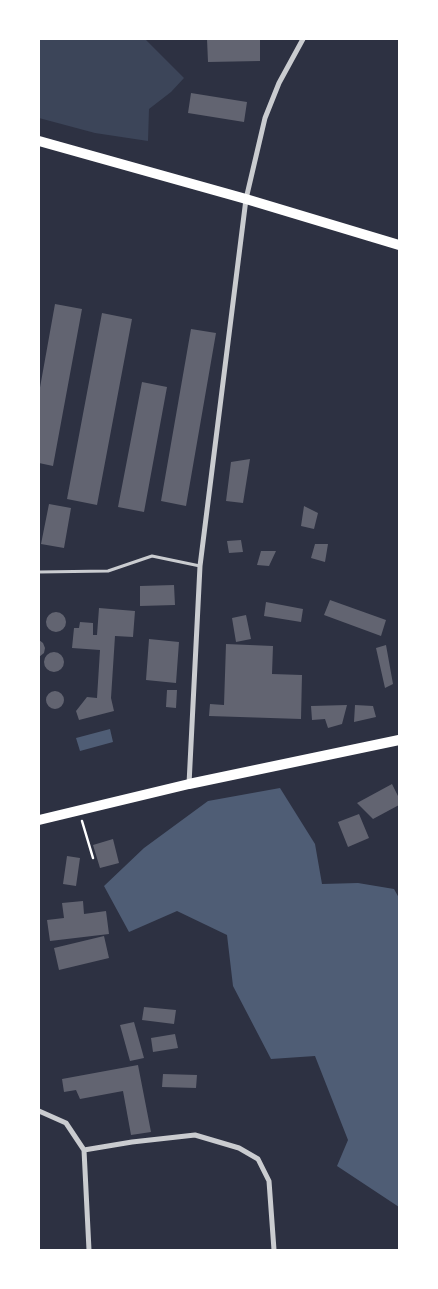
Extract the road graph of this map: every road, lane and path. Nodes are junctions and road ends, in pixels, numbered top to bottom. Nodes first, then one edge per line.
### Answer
1 (303, 39) edge
2 (39, 141) edge
3 (246, 199) junction
4 (399, 244) edge
5 (200, 566) junction
6 (39, 572) edge
7 (399, 740) edge
8 (188, 784) junction
9 (79, 810) junction
10 (39, 820) edge
11 (93, 858) dead end
12 (39, 1111) edge
13 (84, 1150) junction
14 (89, 1250) edge
15 (274, 1250) edge

1 - 3 street
2 - 3 main road
3 - 4 main road
3 - 5 street
5 - 6 lane
5 - 8 street
7 - 8 main road
8 - 9 main road
9 - 10 main road
9 - 11 path
12 - 13 street
13 - 14 street
13 - 15 street

